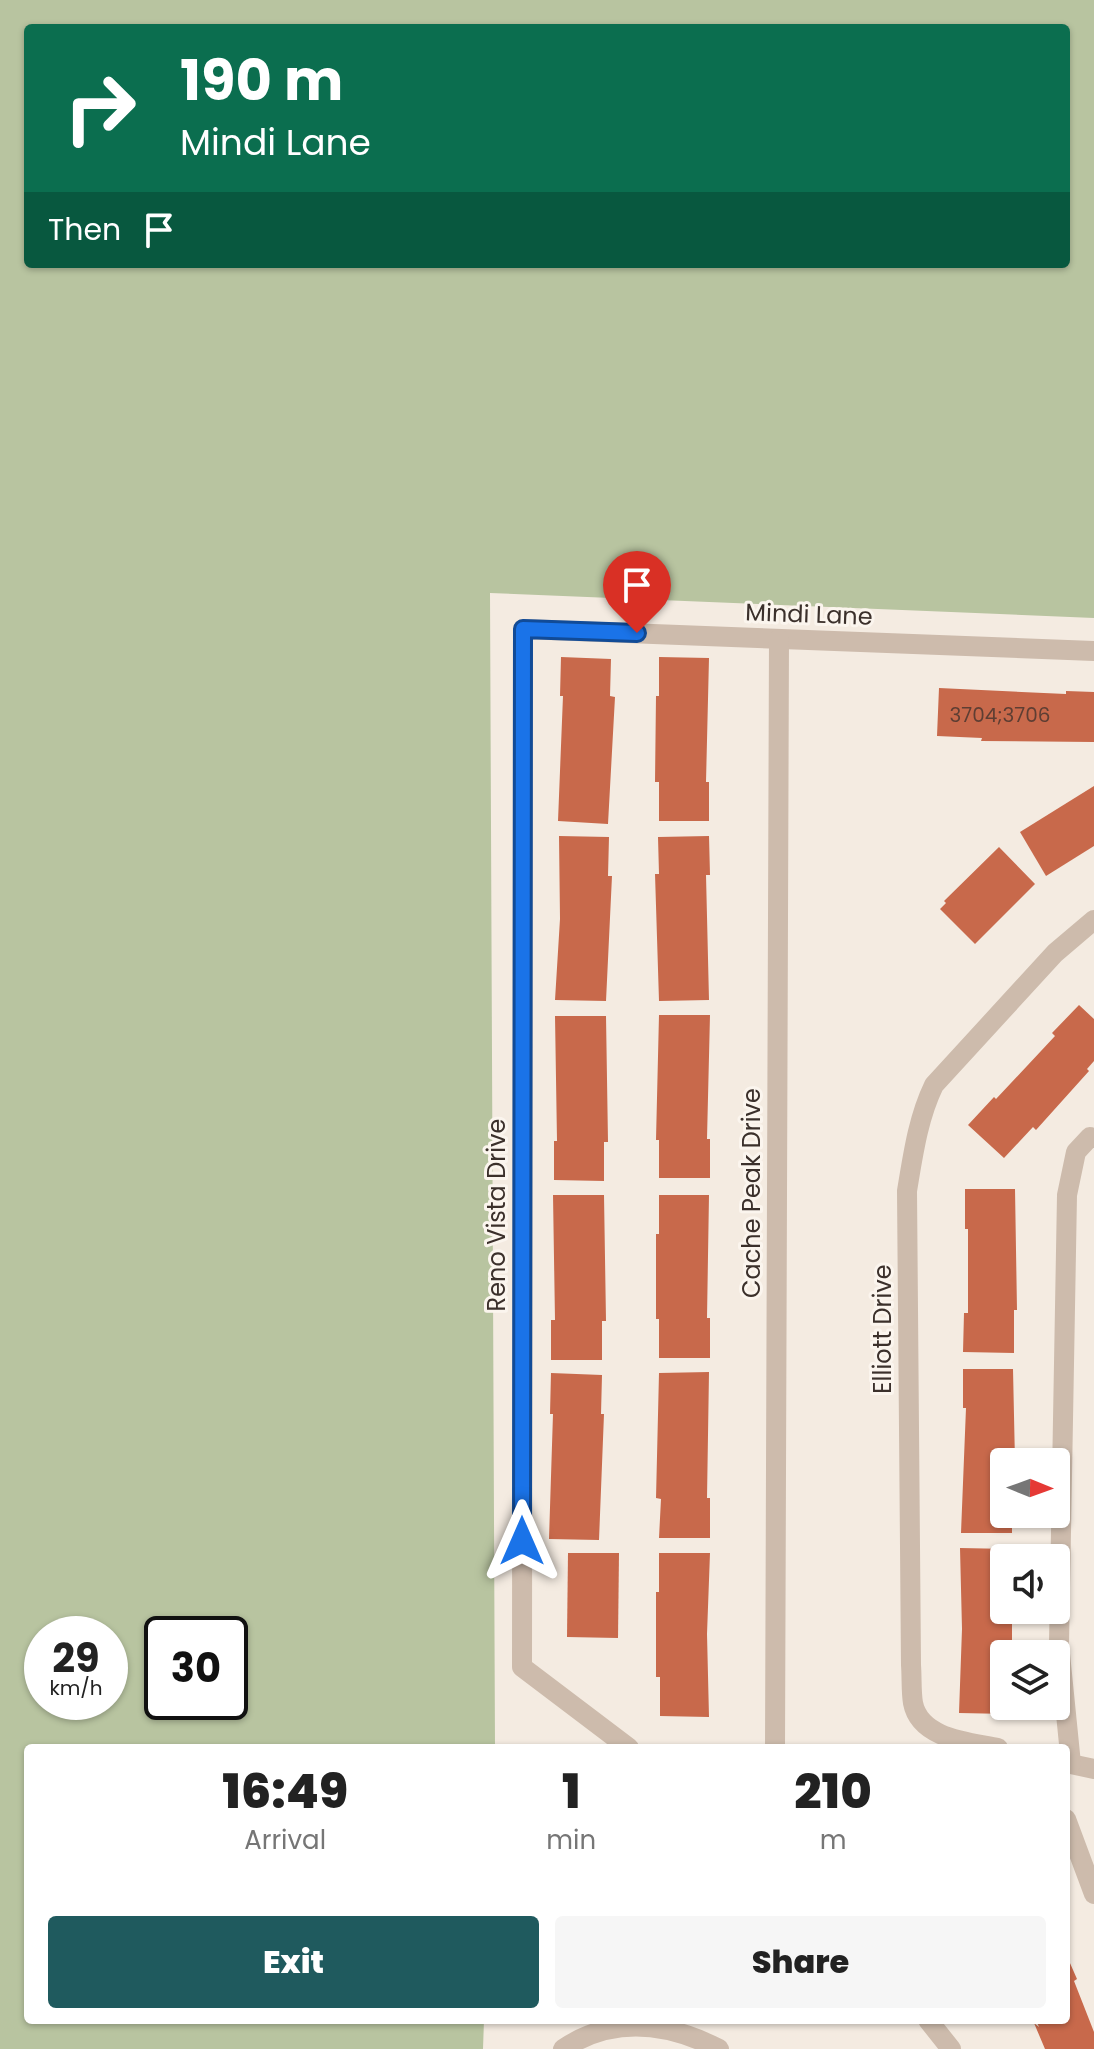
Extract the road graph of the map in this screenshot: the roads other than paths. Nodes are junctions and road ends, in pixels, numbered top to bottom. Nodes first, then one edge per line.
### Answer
1 (523, 629) joint
2 (779, 639) junction
3 (1094, 651) edge
4 (1094, 920) edge
5 (1094, 1138) edge
6 (624, 1744) edge
7 (775, 1744) edge
8 (982, 1744) edge
9 (1066, 1744) edge
10 (1070, 1764) edge
11 (1094, 1769) edge
12 (1070, 1830) edge
13 (1094, 1894) edge
14 (931, 2024) edge
15 (597, 2042) edge
16 (563, 2049) edge
17 (719, 2049) edge
18 (951, 2049) edge

1 - 2 street, Mindi Lane
1 - 6 street, Reno Vista Drive
2 - 3 street, Mindi Lane
2 - 7 street, Cache Peak Drive
4 - 8 street, Elliott Drive
5 - 9 street
10 - 11 street
12 - 13 street
14 - 18 street
15 - 16 street
15 - 17 street

